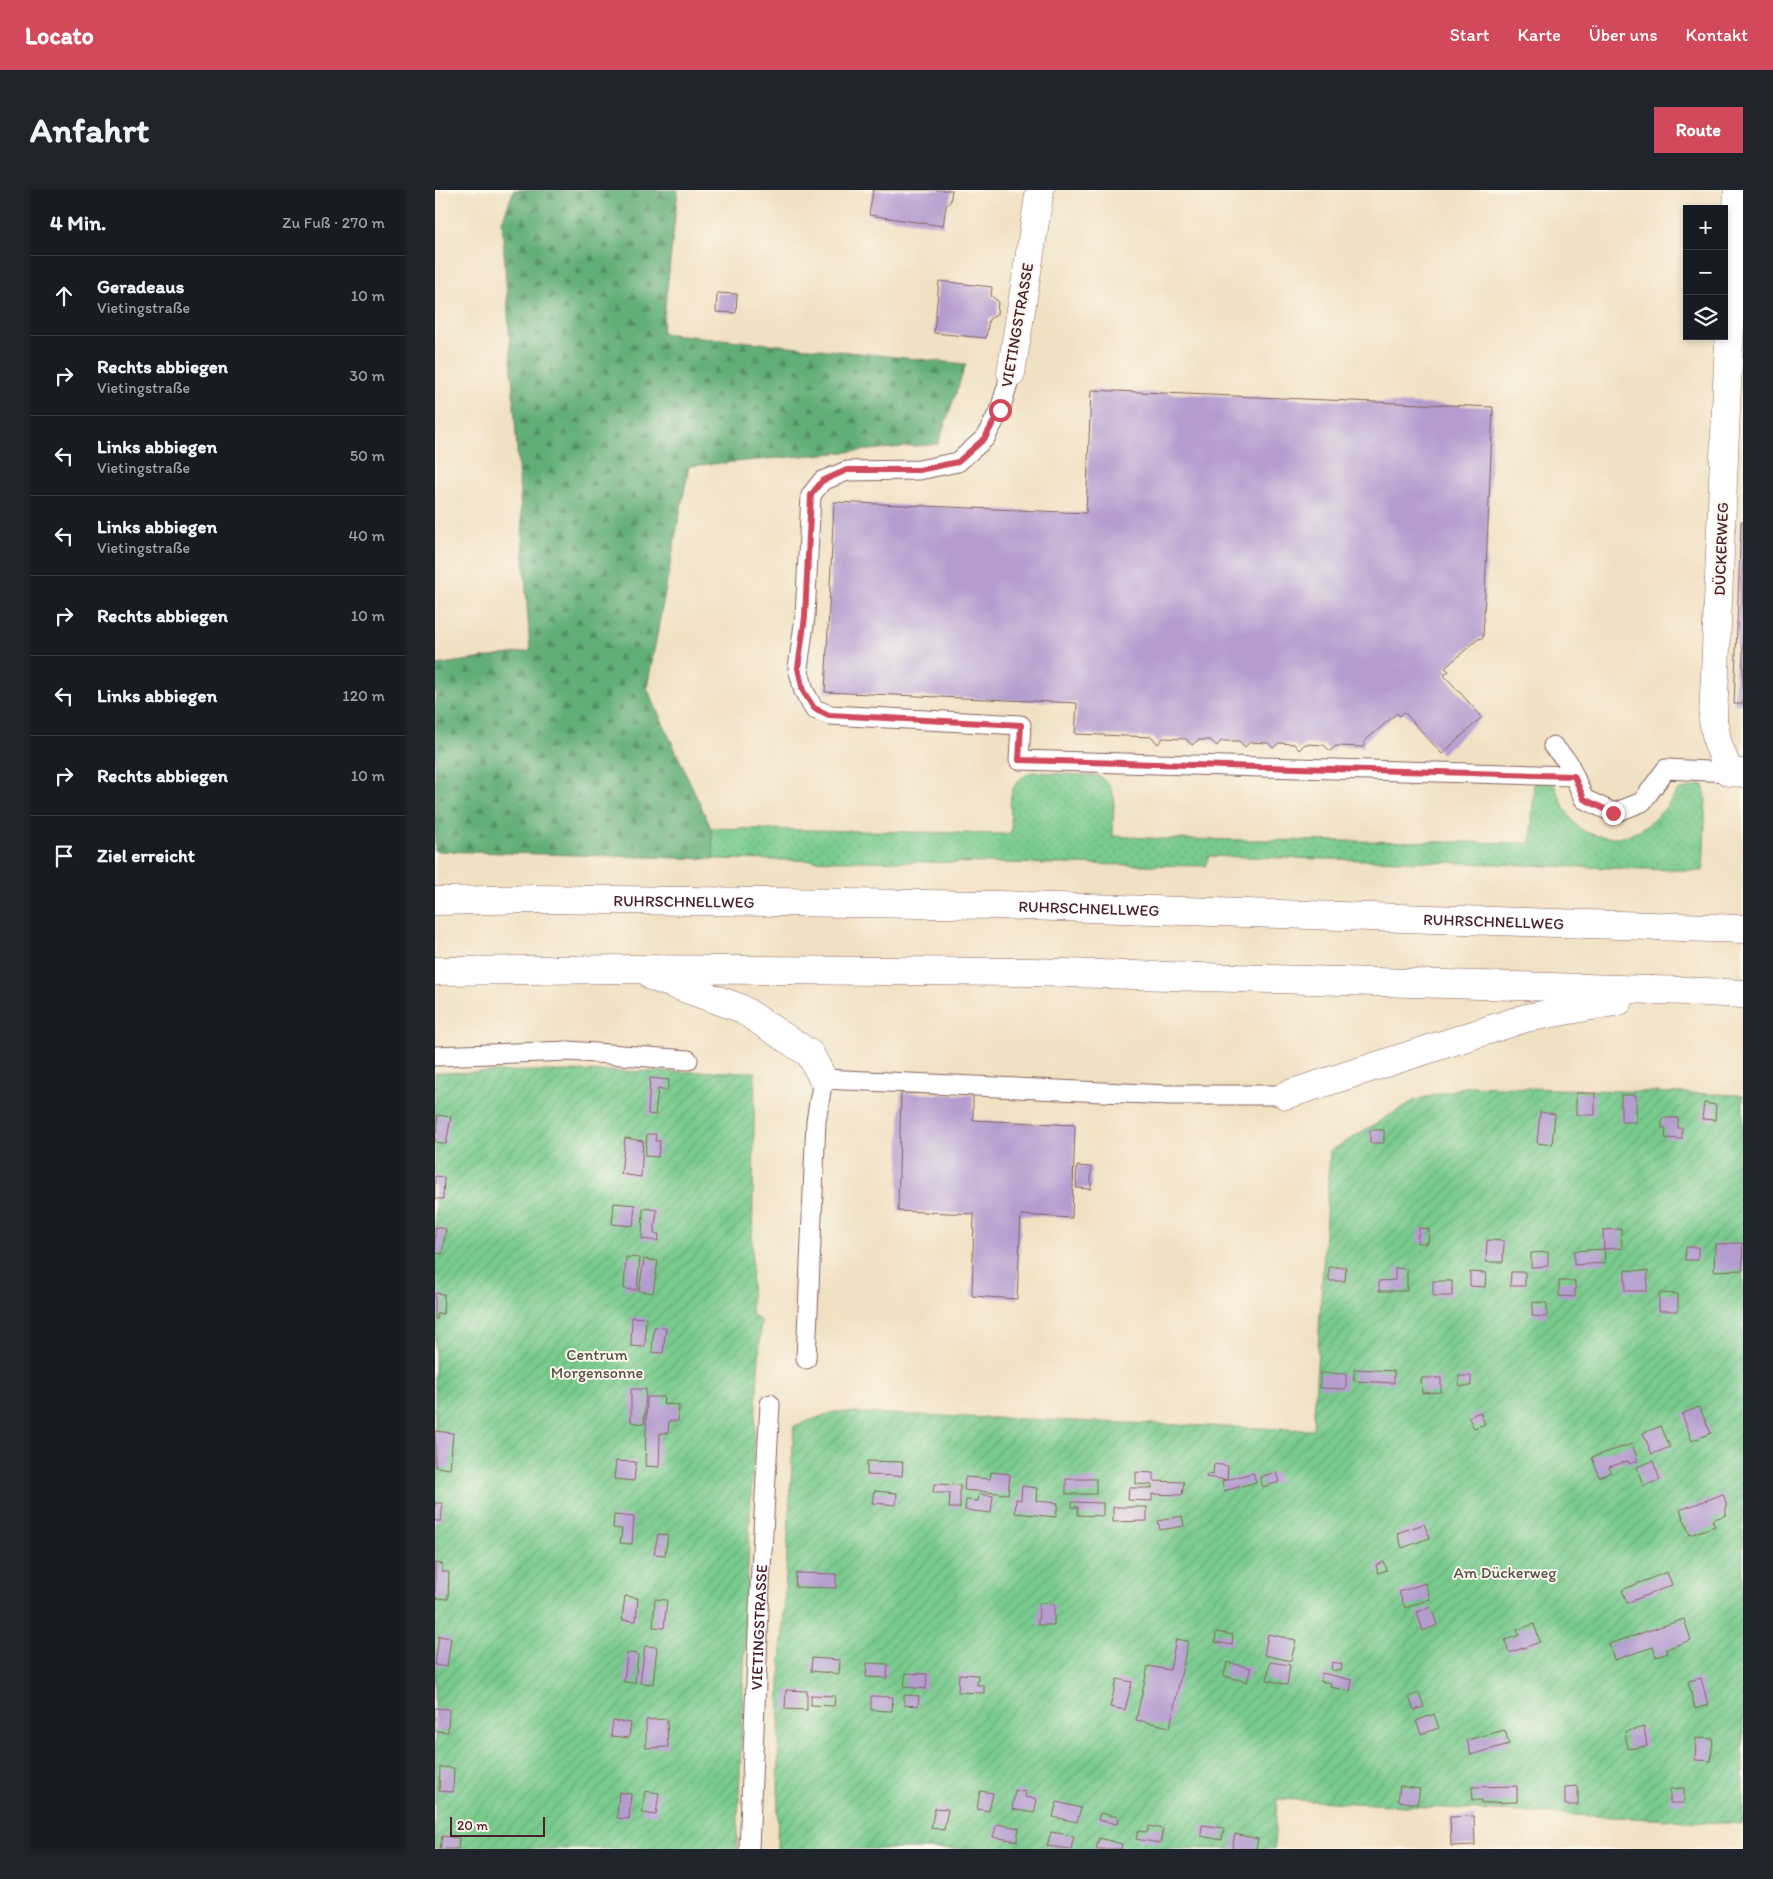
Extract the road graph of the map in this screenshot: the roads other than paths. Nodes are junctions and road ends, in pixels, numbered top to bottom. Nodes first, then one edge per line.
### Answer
1 (1040, 190) edge
2 (1738, 190) edge
3 (1011, 373) joint
4 (1553, 746) dead end
5 (1736, 772) edge
6 (1574, 776) junction
7 (435, 901) edge
8 (1741, 929) edge
9 (630, 969) junction
10 (435, 971) edge
11 (1687, 991) junction
12 (1743, 994) edge
13 (435, 1056) edge
14 (688, 1060) dead end
15 (823, 1079) junction
16 (1286, 1095) joint
17 (806, 1359) dead end
18 (770, 1404) dead end
19 (749, 1849) edge

1 - 3 main road, VIETINGSTRASSE
2 - 5 main road, DÜCKERWEG
3 - 6 lane, VIETINGSTRASSE
4 - 6 lane
5 - 6 lane
7 - 8 main road, RUHRSCHNELLWEG
9 - 10 main road
9 - 11 main road
9 - 15 main road
11 - 12 main road
11 - 16 main road
13 - 14 lane
15 - 16 lane
15 - 17 lane
18 - 19 lane, VIETINGSTRASSE

